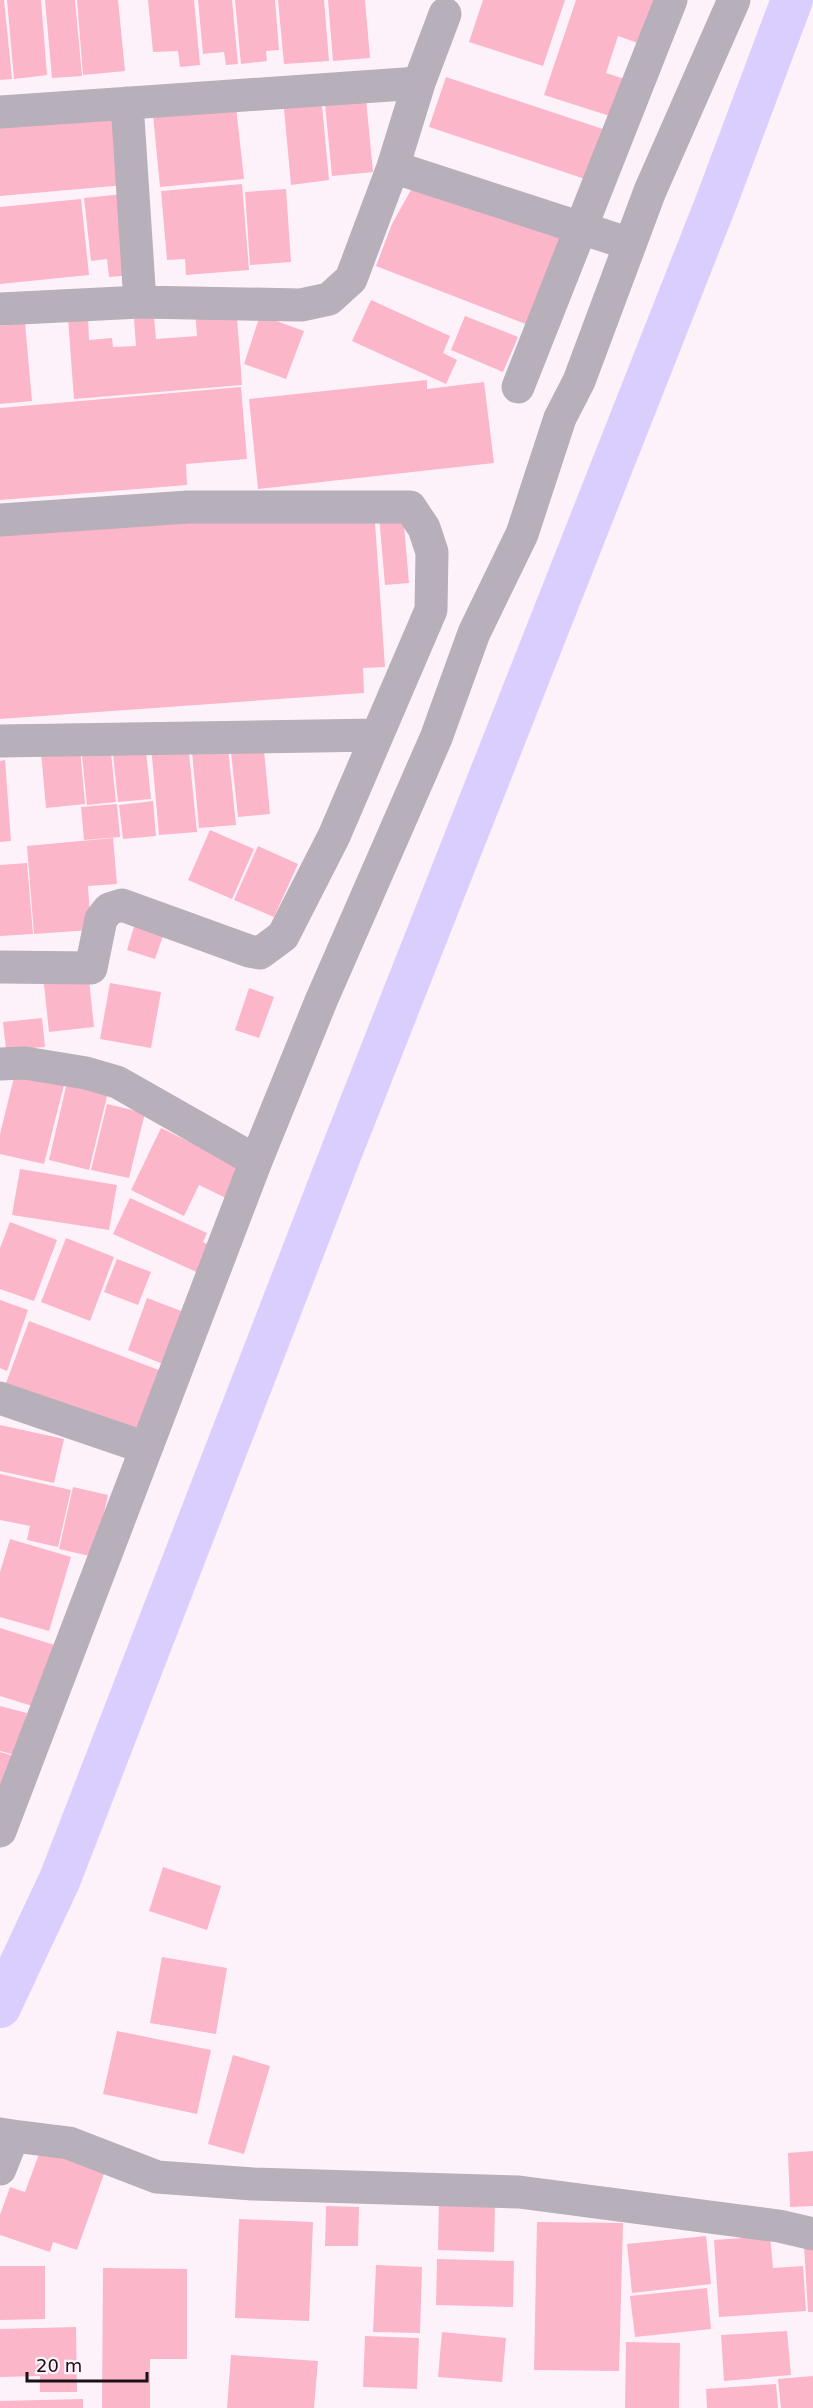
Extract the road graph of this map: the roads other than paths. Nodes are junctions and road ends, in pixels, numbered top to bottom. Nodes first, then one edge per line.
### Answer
1 (671, 0) edge
2 (734, 0) edge
3 (445, 14) dead end
4 (419, 84) junction
5 (127, 102) junction
6 (0, 112) edge
7 (393, 167) junction
8 (581, 229) junction
9 (630, 244) junction
10 (140, 302) junction
11 (0, 309) edge
12 (518, 387) dead end
13 (0, 520) edge
14 (431, 610) junction
15 (474, 633) junction
16 (377, 735) junction
17 (0, 741) edge
18 (0, 967) edge
19 (0, 1064) edge
20 (256, 1161) junction
21 (0, 1398) edge
22 (146, 1448) junction
23 (0, 1831) edge
24 (6, 2135) edge
25 (0, 2169) edge
26 (813, 2234) edge

1 - 8 street
2 - 9 street
3 - 4 street
4 - 5 street
4 - 7 street
5 - 6 street
5 - 10 street
7 - 8 street
7 - 10 street
8 - 9 street
8 - 12 street
9 - 15 street
10 - 11 street
13 - 14 street
14 - 15 street
14 - 16 street
15 - 20 street
16 - 17 street
16 - 18 street
19 - 20 street
20 - 22 street
21 - 22 street
22 - 23 street
24 - 25 street
24 - 26 street

